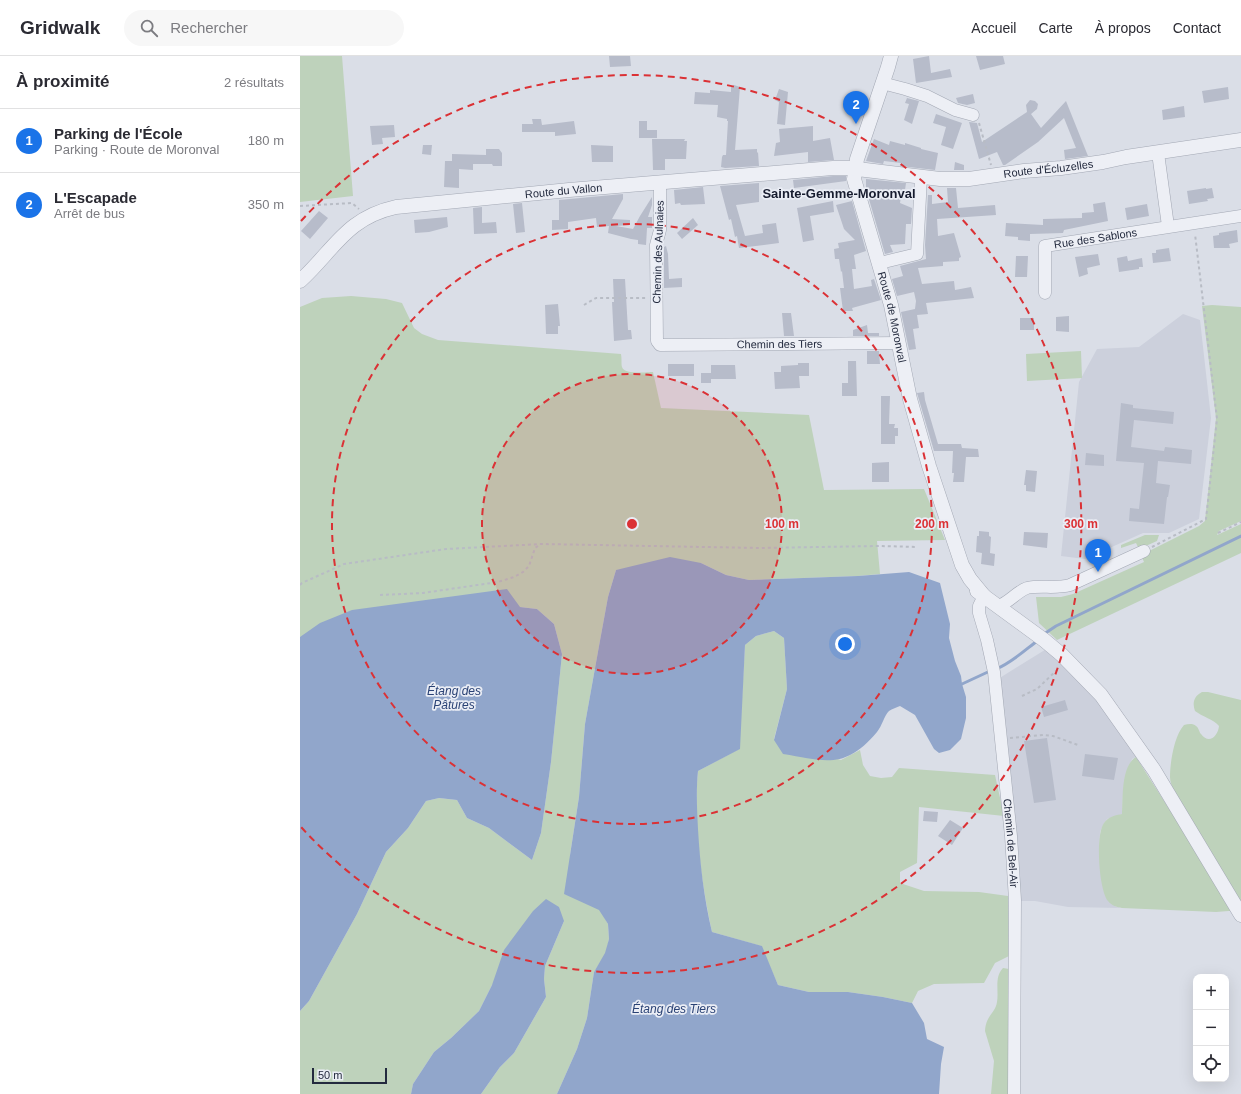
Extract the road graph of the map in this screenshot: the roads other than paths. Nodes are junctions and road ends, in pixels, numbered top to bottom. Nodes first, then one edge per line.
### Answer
1 (891, 56) edge
2 (882, 83) junction
3 (973, 115) road end
4 (1241, 140) edge
5 (1158, 153) junction
6 (855, 169) junction
7 (921, 177) junction
8 (660, 182) junction
9 (1241, 216) edge
10 (1168, 226) junction
11 (880, 264) junction
12 (300, 281) edge
13 (1045, 293) dead end
14 (899, 343) junction
15 (660, 345) joint
16 (1144, 551) road end
17 (984, 596) junction
18 (998, 606) junction
19 (1241, 915) edge
20 (1014, 1094) edge

1 - 2 street
2 - 3 street
2 - 6 street
4 - 5 street, Route d'Écluzelles
5 - 7 street, Route d'Écluzelles
5 - 10 street
6 - 7 street, Route d'Écluzelles
6 - 8 street, Route du Vallon
6 - 11 street, Route de Moronval
7 - 11 street
8 - 12 street, Route du Vallon
8 - 15 street, Chemin des Aulnaies
9 - 10 street, Rue des Sablons
10 - 13 street, Rue des Sablons
11 - 14 street, Route de Moronval
14 - 15 street, Chemin des Tiers
14 - 17 street, Route de Moronval
16 - 18 street
17 - 18 street, Route de Moronval
17 - 20 street, Chemin de Bel-Air
18 - 19 street, Route de Moronval

